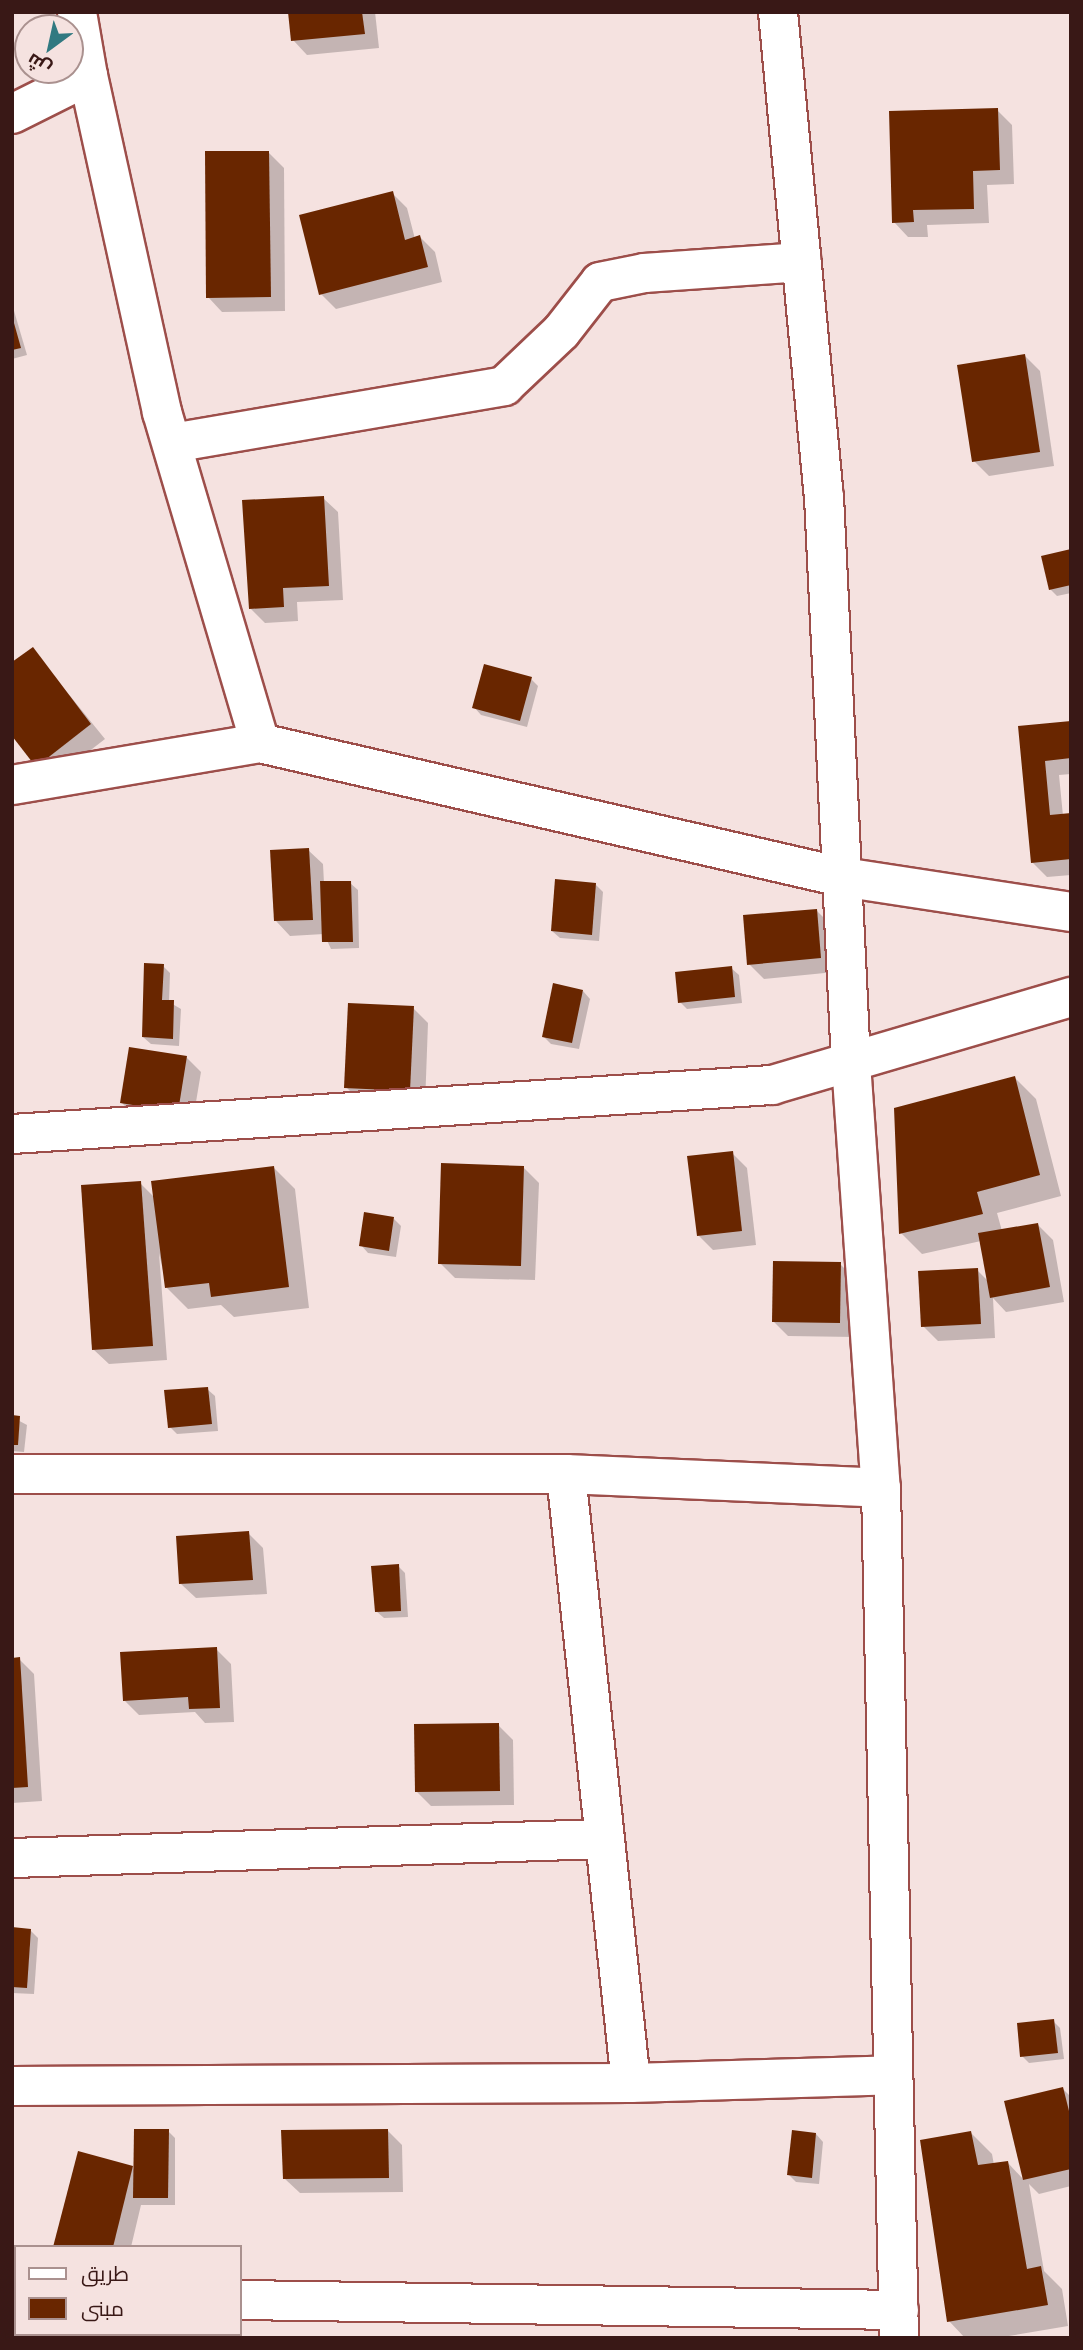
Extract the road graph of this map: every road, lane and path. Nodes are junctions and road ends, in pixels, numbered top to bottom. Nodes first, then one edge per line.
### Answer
1 (77, 12) edge
2 (778, 12) edge
3 (88, 76) junction
4 (12, 114) edge
5 (802, 262) junction
6 (172, 443) junction
7 (260, 743) junction
8 (12, 785) edge
9 (842, 877) junction
10 (1071, 912) edge
11 (1071, 997) edge
12 (851, 1063) junction
13 (12, 1134) edge
14 (12, 1474) edge
15 (566, 1474) junction
16 (881, 1488) junction
17 (604, 1839) junction
18 (12, 1858) edge
19 (893, 2075) junction
20 (631, 2083) junction
21 (12, 2086) edge
22 (242, 2300) edge
23 (899, 2324) edge

1 - 3 street
2 - 5 street
3 - 4 street
3 - 6 street
5 - 6 street
5 - 9 street
6 - 7 street
7 - 8 street
7 - 9 street
9 - 10 street
9 - 12 street
11 - 12 street
12 - 13 street
12 - 16 street
14 - 15 street
15 - 16 street
15 - 17 street
16 - 19 street
17 - 18 street
17 - 20 street
19 - 20 street
19 - 23 street
20 - 21 street
22 - 23 street

